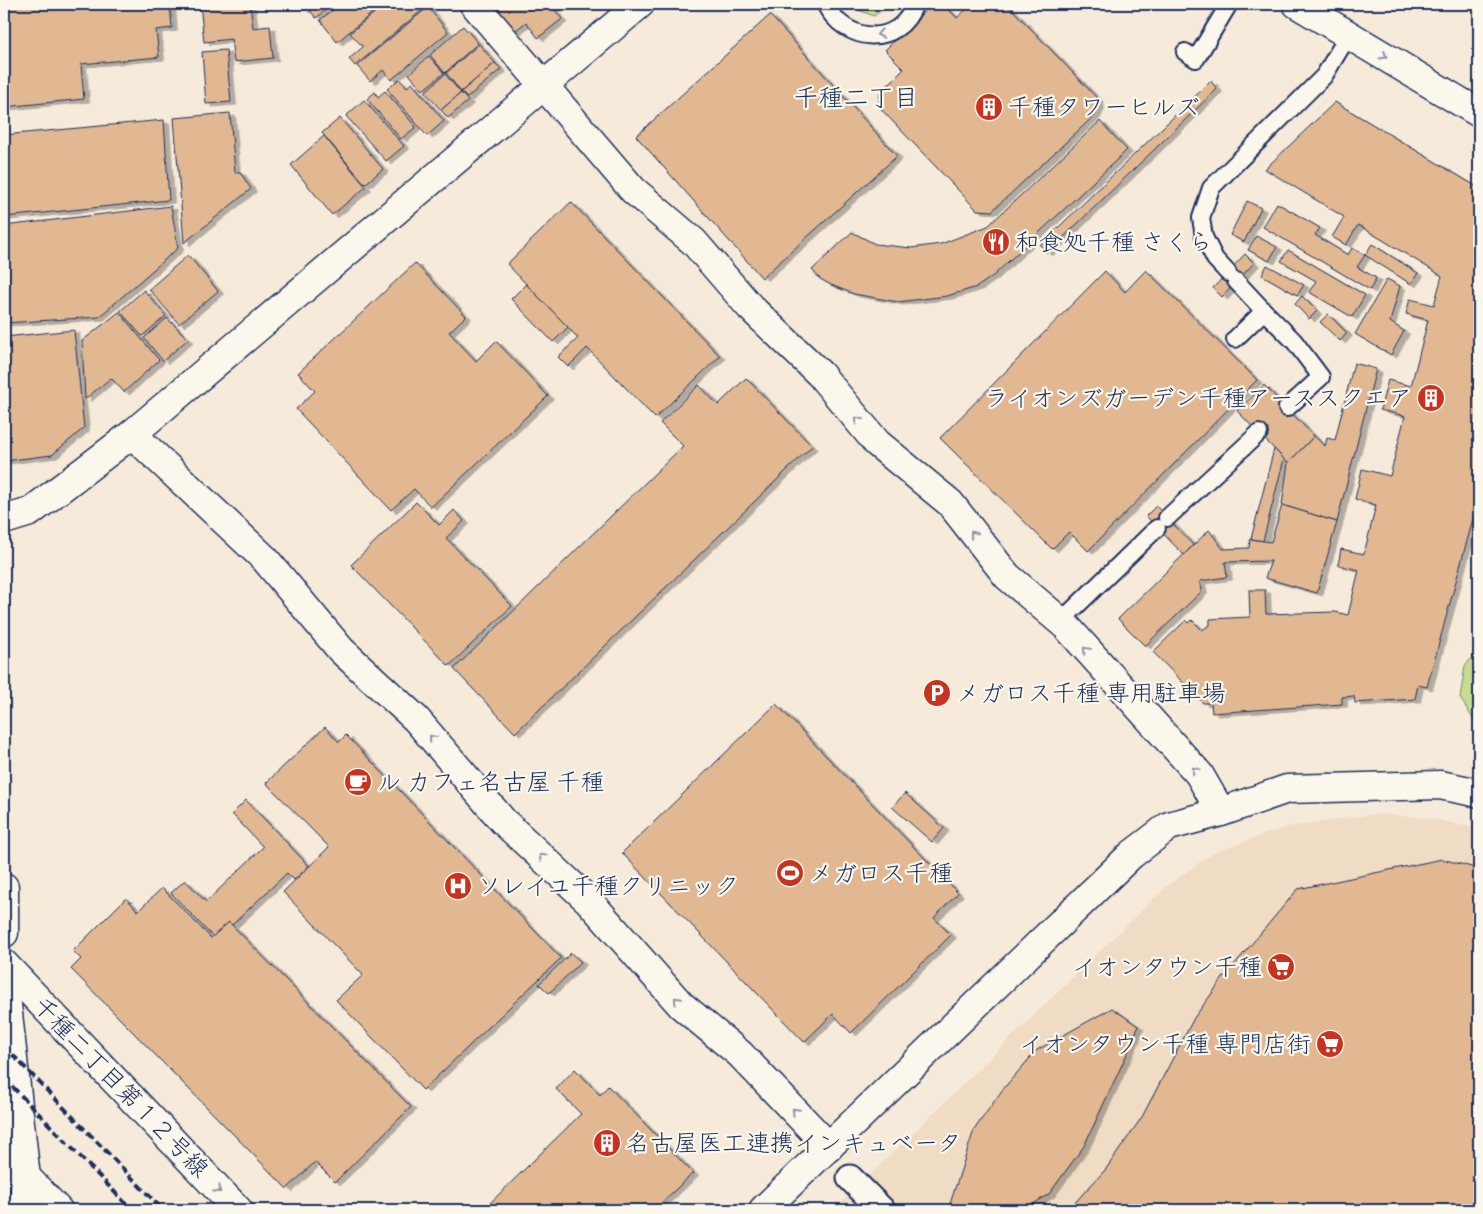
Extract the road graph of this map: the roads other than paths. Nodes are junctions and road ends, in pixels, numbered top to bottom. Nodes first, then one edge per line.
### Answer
1 (474, 4) edge
2 (640, 4) edge
3 (825, 4) edge
4 (915, 4) edge
5 (1229, 4) edge
6 (1297, 4) edge
7 (1338, 19) edge
8 (1185, 52) dead end
9 (542, 86) junction
10 (1479, 113) edge
11 (1264, 311) junction
12 (1235, 339) dead end
13 (1286, 408) dead end
14 (1259, 433) dead end
15 (132, 434) junction
16 (4, 520) edge
17 (1060, 622) junction
18 (1479, 793) edge
19 (1221, 812) junction
20 (4, 887) edge
21 (4, 932) edge
22 (4, 964) edge
23 (4, 977) edge
24 (829, 1147) junction
25 (4, 1154) edge
26 (26, 1178) junction
27 (850, 1178) dead end
28 (23, 1210) edge
29 (58, 1210) edge
30 (238, 1210) edge
31 (763, 1210) edge
32 (882, 1210) edge

1 - 9 street
2 - 9 street
4 -> 3 lane
5 - 8 lane
6 - 7 street
7 -> 10 street
7 - 11 lane
9 - 15 street
17 -> 9 street
11 - 12 lane
11 - 13 lane
14 - 17 lane
15 - 16 street
24 -> 15 street
19 -> 17 street
18 - 19 street
19 - 24 street
20 - 21 street
22 -> 30 street, 千種二丁目第１２号線
23 - 26 street
24 - 31 street
25 - 26 street
26 - 28 street
26 - 29 street
27 - 32 street

